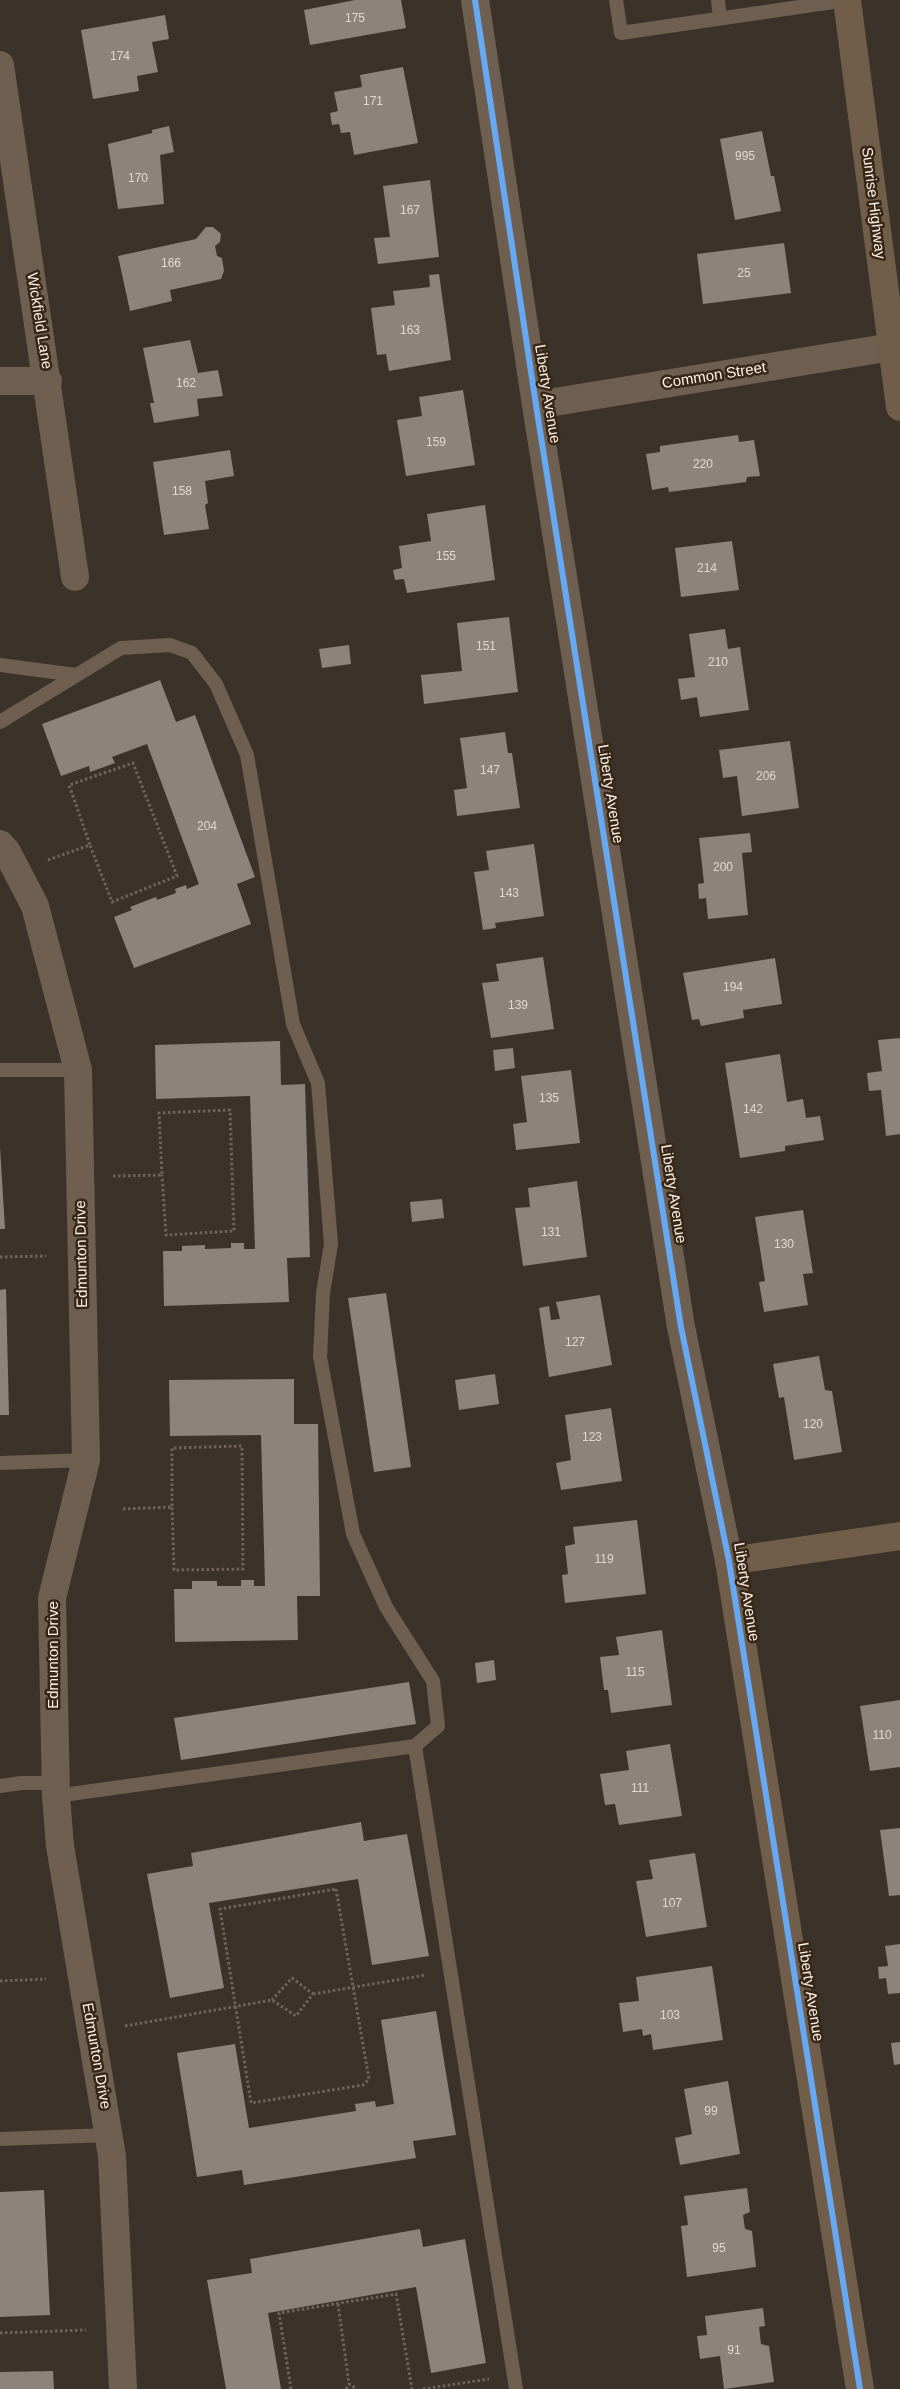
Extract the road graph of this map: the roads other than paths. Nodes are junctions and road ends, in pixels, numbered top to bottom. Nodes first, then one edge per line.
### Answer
1 (475, 0) edge
2 (616, 0) edge
3 (718, 0) edge
4 (847, 0) edge
5 (720, 18) junction
6 (0, 65) edge
7 (892, 347) junction
8 (0, 381) edge
9 (48, 381) junction
10 (536, 405) junction
11 (900, 406) edge
12 (75, 577) dead end
13 (0, 666) edge
14 (76, 676) junction
15 (0, 722) edge
16 (0, 844) edge
17 (0, 1070) edge
18 (78, 1070) junction
19 (86, 1460) junction
20 (0, 1463) edge
21 (900, 1536) edge
22 (729, 1561) junction
23 (415, 1746) junction
24 (0, 1786) edge
25 (56, 1790) junction
26 (109, 2135) junction
27 (0, 2139) edge
28 (515, 2382) edge
29 (123, 2389) edge
30 (860, 2389) edge

1 - 10 street, Liberty Avenue
2 - 5 lane
3 - 5 lane
4 - 5 lane
4 - 7 street, Sunrise Highway
6 - 9 street, Wickfield Lane
7 - 10 street, Common Street
7 - 11 street, Sunrise Highway
8 - 9 street
9 - 12 street, Wickfield Lane
10 - 22 street, Liberty Avenue
13 - 14 lane
14 - 15 lane
14 - 23 lane
16 - 18 street, Edmunton Drive
17 - 18 lane
18 - 19 street, Edmunton Drive
19 - 20 lane
19 - 25 street, Edmunton Drive
21 - 22 street
22 - 30 street, Liberty Avenue
23 - 25 lane
23 - 28 lane
24 - 25 lane
25 - 26 street, Edmunton Drive
26 - 27 lane
26 - 29 street, Edmunton Drive

